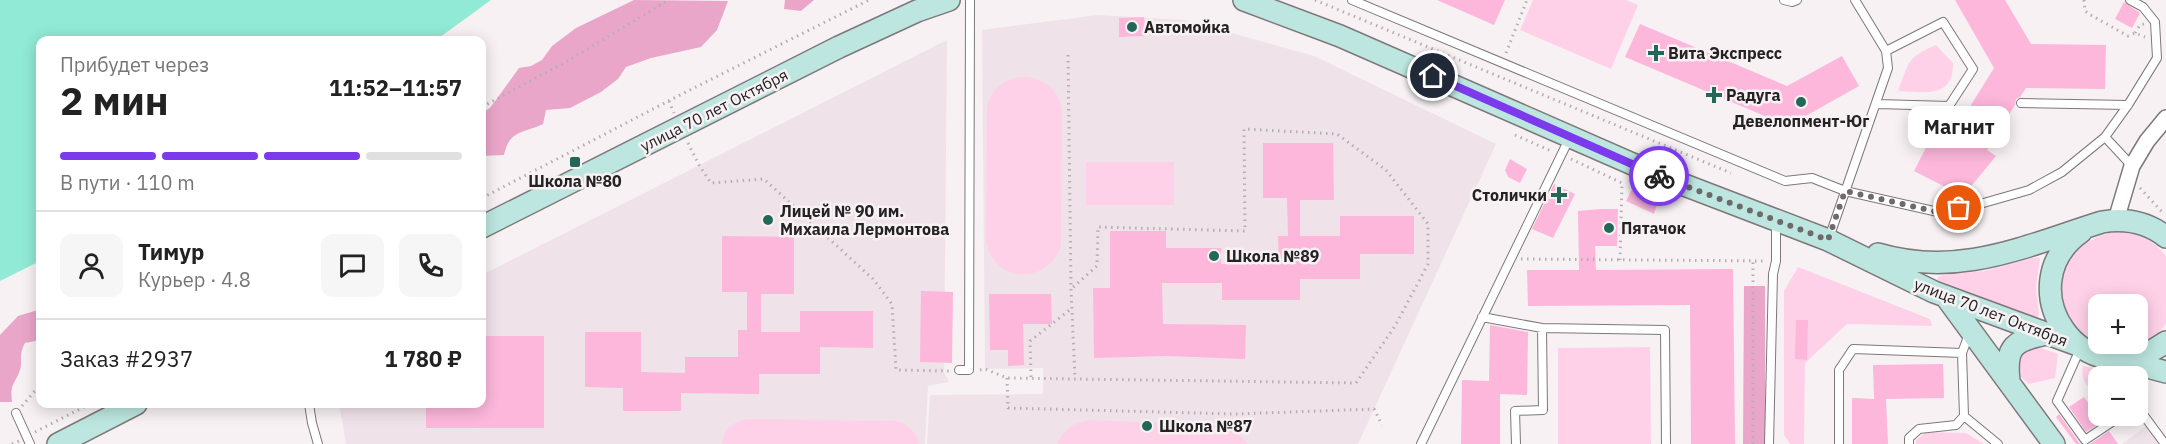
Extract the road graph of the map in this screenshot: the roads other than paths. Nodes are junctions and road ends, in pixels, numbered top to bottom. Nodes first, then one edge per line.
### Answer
1 (949, 0) edge
2 (970, 0) edge
3 (1244, 0) edge
4 (1352, 0) edge
5 (1784, 0) edge
6 (1797, 0) edge
7 (1855, 0) edge
8 (2130, 0) edge
9 (1886, 51) junction
10 (2021, 103) dead end
11 (1877, 104) junction
12 (2128, 105) junction
13 (2166, 118) edge
14 (2105, 137) junction
15 (1565, 146) junction
16 (2132, 166) junction
17 (1845, 191) junction
18 (2116, 220) junction
19 (1776, 221) junction
20 (486, 225) edge
21 (2090, 227) junction
22 (2166, 237) edge
23 (1828, 240) junction
24 (1933, 264) junction
25 (1940, 294) junction
26 (1482, 317) junction
27 (1542, 328) junction
28 (1970, 330) junction
29 (2048, 334) junction
30 (2166, 342) edge
31 (2078, 346) junction
32 (1962, 353) junction
33 (2118, 359) junction
34 (2144, 366) edge
35 (2148, 367) edge
36 (959, 370) road end
37 (2166, 372) edge
38 (2009, 381) junction
39 (128, 408) edge
40 (310, 408) edge
41 (16, 413) road end
42 (1964, 416) junction
43 (2148, 421) edge
44 (2106, 426) edge
45 (1769, 432) junction
46 (28, 440) edge
47 (58, 444) edge
48 (318, 444) edge
49 (1421, 444) edge
50 (1516, 444) edge
51 (1666, 444) edge
52 (1769, 444) edge
53 (1778, 444) edge
54 (1839, 444) edge
55 (1909, 444) edge
56 (1998, 444) edge
57 (2054, 444) edge
58 (2165, 444) edge

1 - 20 main road, улица 70 лет Октября
2 - 36 lane
3 - 15 main road, улица 70 лет Октября
4 - 17 lane
5 - 6 lane
7 - 9 lane
8 - 12 lane
9 - 11 lane
9 - 11 lane
10 - 12 lane
11 - 17 lane
12 - 14 lane
13 - 16 street
14 - 16 lane
14 - 17 lane
15 - 19 main road, улица 70 лет Октября
15 - 26 lane
16 - 18 street
17 - 23 lane
18 - 21 main road
18 - 22 main road
19 - 23 main road, улица 70 лет Октября
19 - 45 lane
21 - 24 main road
21 - 31 main road
23 - 24 main road
23 - 25 main road, улица 70 лет Октября
24 - 25 main road
25 - 28 main road
25 - 29 main road, улица 70 лет Октября
26 - 27 lane
26 - 49 lane
27 - 50 lane
27 - 51 lane
28 - 32 lane
28 - 38 main road
29 - 31 main road, улица 70 лет Октября
29 - 38 main road
30 - 33 main road
31 - 33 main road, улица 70 лет Октября
31 - 44 lane
32 - 42 lane
32 - 54 lane
33 - 34 main road, улица 70 лет Октября
35 - 37 main road, улица 70 лет Октября
38 - 57 main road
39 - 47 main road
40 - 48 lane
41 - 46 lane
42 - 55 lane
42 - 56 lane
43 - 58 lane
45 - 52 lane
45 - 53 lane

